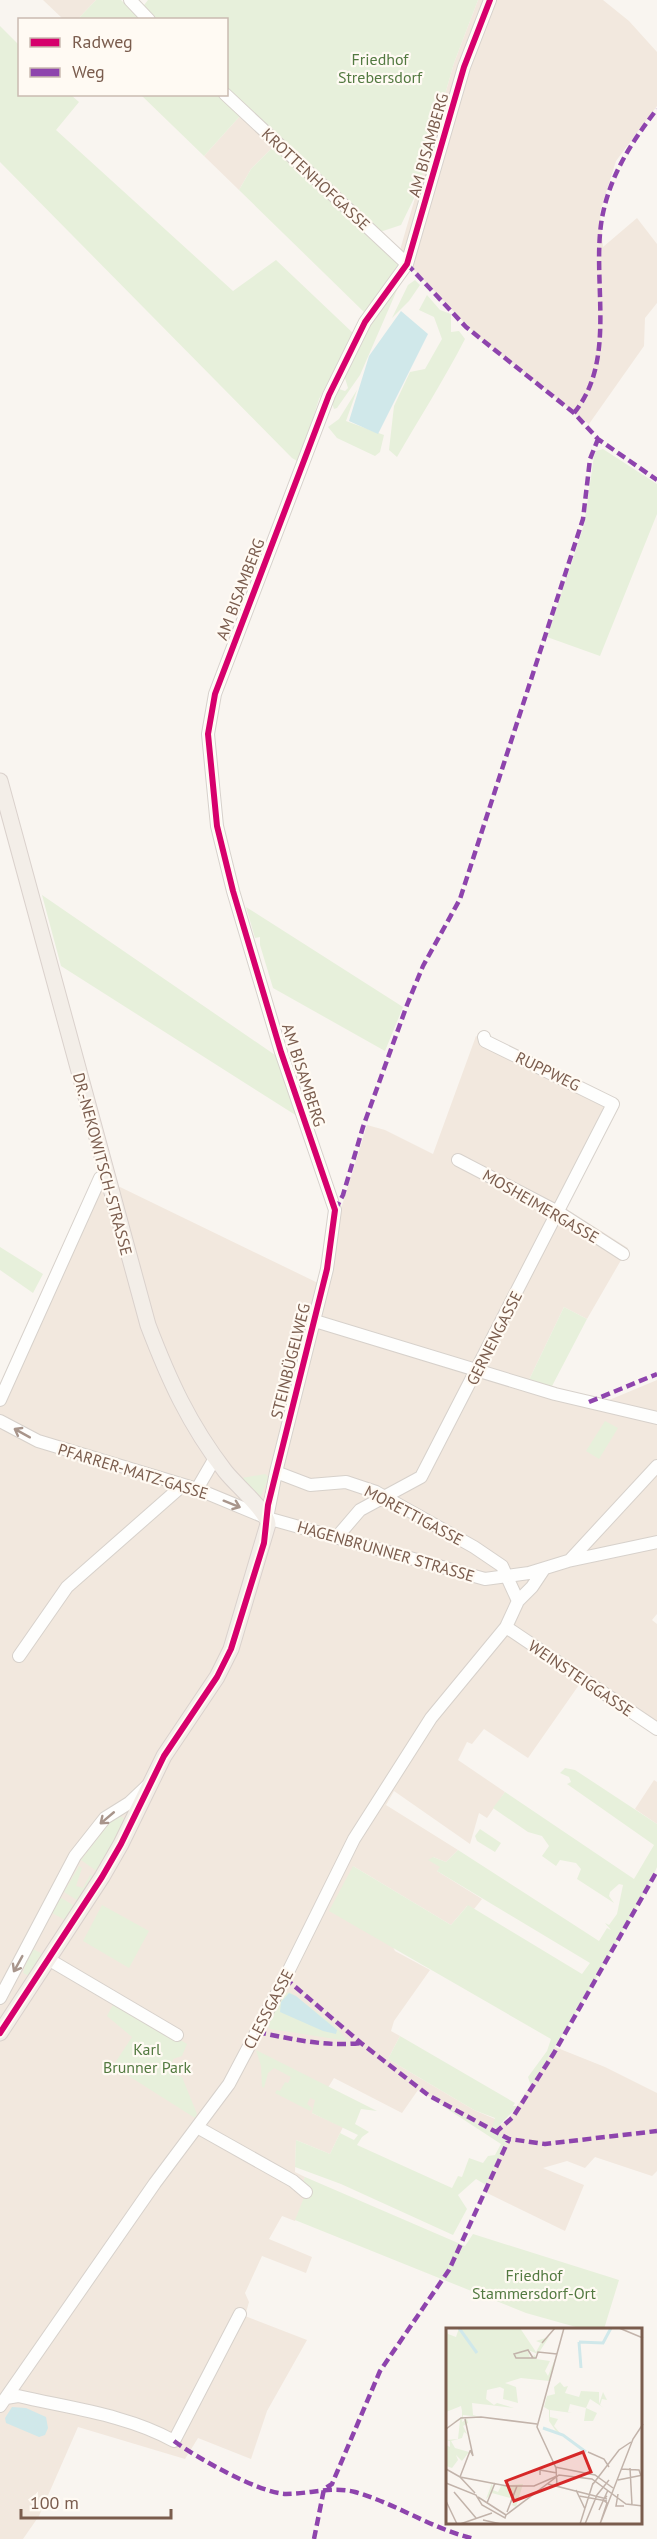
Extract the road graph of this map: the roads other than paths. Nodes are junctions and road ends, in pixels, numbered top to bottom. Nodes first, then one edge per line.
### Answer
1 (130, 0) edge
2 (490, 0) edge
3 (147, 18) edge
4 (227, 96) edge
5 (407, 264) junction
6 (0, 781) edge
7 (484, 1037) dead end
8 (613, 1104) joint
9 (458, 1160) dead end
10 (106, 1174) junction
11 (335, 1210) joint
12 (558, 1212) junction
13 (623, 1254) dead end
14 (315, 1321) junction
15 (478, 1370) junction
16 (0, 1400) edge
17 (657, 1418) edge
18 (0, 1421) edge
19 (215, 1458) junction
20 (657, 1466) edge
21 (276, 1472) junction
22 (183, 1485) junction
23 (197, 1489) junction
24 (384, 1497) junction
25 (267, 1518) junction
26 (336, 1538) junction
27 (657, 1542) edge
28 (568, 1561) junction
29 (544, 1569) junction
30 (505, 1577) junction
31 (518, 1601) junction
32 (506, 1627) junction
33 (20, 1656) dead end
34 (657, 1729) edge
35 (152, 1781) junction
36 (48, 1959) junction
37 (3, 1984) edge
38 (0, 1998) edge
39 (0, 2033) edge
40 (177, 2035) dead end
41 (197, 2127) junction
42 (306, 2192) dead end
43 (240, 2314) dead end
44 (3, 2402) edge

1 - 3 street
2 - 5 street, AM BISAMBERG
4 - 5 street, KROTTENHOFGASSE
5 - 11 street, AM BISAMBERG
6 - 10 main road, DR.-NEKOWITSCH-STRASSE
7 - 8 street, RUPPWEG
8 - 12 street, GERNENGASSE
9 - 12 street, MOSHEIMERGASSE
10 - 16 street
10 - 19 main road, DR.-NEKOWITSCH-STRASSE
11 - 14 street, STEINBÜGELWEG
12 - 13 street, MOSHEIMERGASSE
12 - 15 street, GERNENGASSE
14 - 15 street
14 - 21 street, STEINBÜGELWEG
15 - 17 street
15 - 24 street, GERNENGASSE
22 -> 18 street, PFARRER-MATZ-GASSE
19 - 23 street
19 - 25 main road, DR.-NEKOWITSCH-STRASSE
20 - 28 street
21 - 24 street, MORETTIGASSE
21 - 25 street, STEINBÜGELWEG
22 - 23 street, PFARRER-MATZ-GASSE
22 - 33 street
23 -> 25 street, PFARRER-MATZ-GASSE
24 - 26 street, GERNENGASSE
24 - 30 street, MORETTIGASSE
25 - 26 street, HAGENBRUNNER STRASSE
25 - 35 main road
26 - 30 street, HAGENBRUNNER STRASSE
27 - 28 street, HAGENBRUNNER STRASSE
28 - 29 street, HAGENBRUNNER STRASSE
29 - 30 street, HAGENBRUNNER STRASSE
29 - 31 street, CLESSGASSE
30 - 31 street
31 - 32 street, CLESSGASSE
32 - 34 street, WEINSTEIGGASSE
32 - 41 street, CLESSGASSE
35 - 36 main road
35 -> 37 street
36 - 39 main road
36 - 40 street
37 - 38 street
41 - 42 street
41 - 44 street, CLESSGASSE
43 - 44 street

